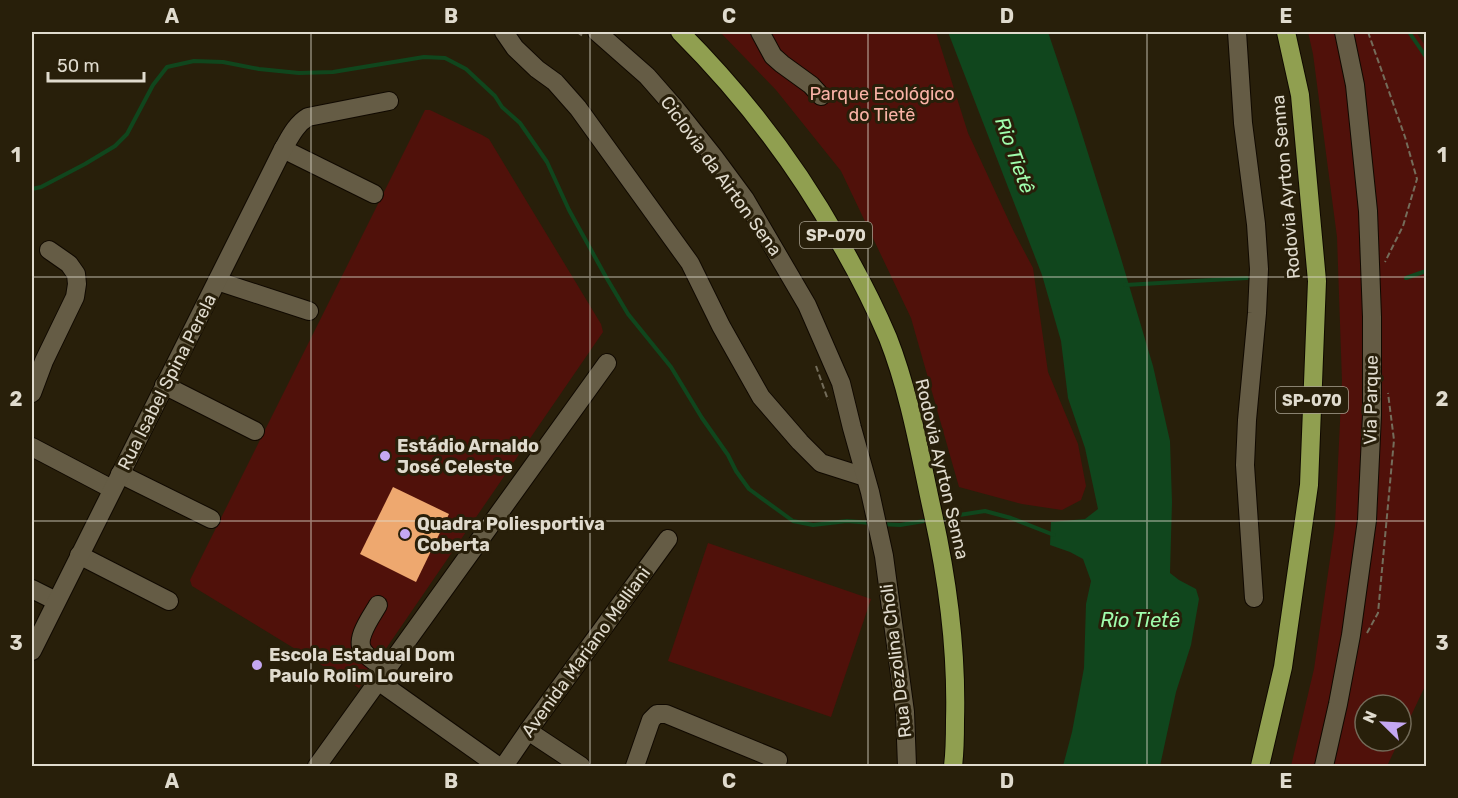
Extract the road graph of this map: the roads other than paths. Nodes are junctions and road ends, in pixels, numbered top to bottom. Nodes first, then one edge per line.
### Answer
1 (504, 32) edge
2 (680, 32) edge
3 (760, 32) edge
4 (1236, 32) edge
5 (1286, 32) edge
6 (1344, 32) edge
7 (593, 36) edge
8 (821, 96) dead end
9 (389, 101) dead end
10 (283, 149) junction
11 (374, 194) dead end
12 (49, 250) dead end
13 (217, 281) junction
14 (309, 311) dead end
15 (607, 363) dead end
16 (164, 386) junction
17 (32, 393) edge
18 (255, 430) dead end
19 (32, 447) edge
20 (116, 482) junction
21 (868, 485) junction
22 (211, 519) dead end
23 (668, 539) dead end
24 (79, 555) junction
25 (32, 589) edge
26 (1254, 598) dead end
27 (56, 601) junction
28 (170, 601) dead end
29 (378, 605) dead end
30 (32, 651) edge
31 (382, 675) junction
32 (528, 730) junction
33 (778, 760) dead end
34 (317, 766) edge
35 (498, 766) edge
36 (504, 766) edge
37 (581, 766) edge
38 (635, 766) edge
39 (907, 766) edge
40 (953, 766) edge
41 (1260, 766) edge
42 (1324, 766) edge

1 - 21 street
2 - 40 highway, Rodovia Ayrton Senna / SP-070
3 - 8 street
4 - 26 street
5 - 41 highway, Rodovia Ayrton Senna / SP-070
6 - 42 street, Via Parque
7 - 21 street, Rua Dezolina Choli
9 - 10 street, Rua Isabel Spina Perela
10 - 11 street
10 - 13 street, Rua Isabel Spina Perela
12 - 17 street
13 - 14 street
13 - 16 street, Rua Isabel Spina Perela
15 - 31 street
16 - 18 street
16 - 20 street, Rua Isabel Spina Perela
19 - 20 street
20 - 22 street
20 - 24 street, Rua Isabel Spina Perela
21 - 39 street, Rua Dezolina Choli
23 - 32 street, Avenida Mariano Melliani
24 - 27 street, Rua Isabel Spina Perela
24 - 28 street
25 - 27 street
27 - 30 street, Rua Isabel Spina Perela
29 - 31 street
31 - 34 street
31 - 35 street
32 - 36 street, Avenida Mariano Melliani
32 - 37 street
33 - 38 street

